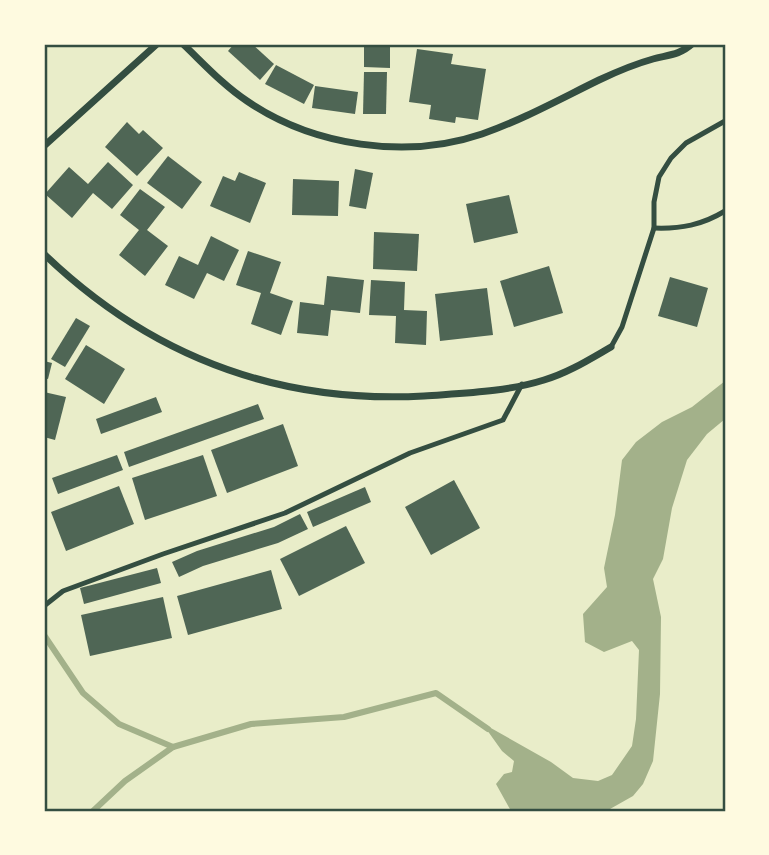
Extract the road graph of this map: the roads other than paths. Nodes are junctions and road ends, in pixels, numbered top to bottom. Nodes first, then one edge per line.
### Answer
1 (158, 44) edge
2 (183, 44) edge
3 (692, 44) edge
4 (725, 121) edge
5 (44, 146) edge
6 (725, 211) edge
7 (654, 228) junction
8 (44, 254) edge
9 (611, 347) joint
10 (523, 384) junction
11 (44, 606) edge

1 - 5 street
2 - 3 street
4 - 7 lane
6 - 7 lane
7 - 9 lane
8 - 10 street
9 - 10 street
10 - 11 lane

